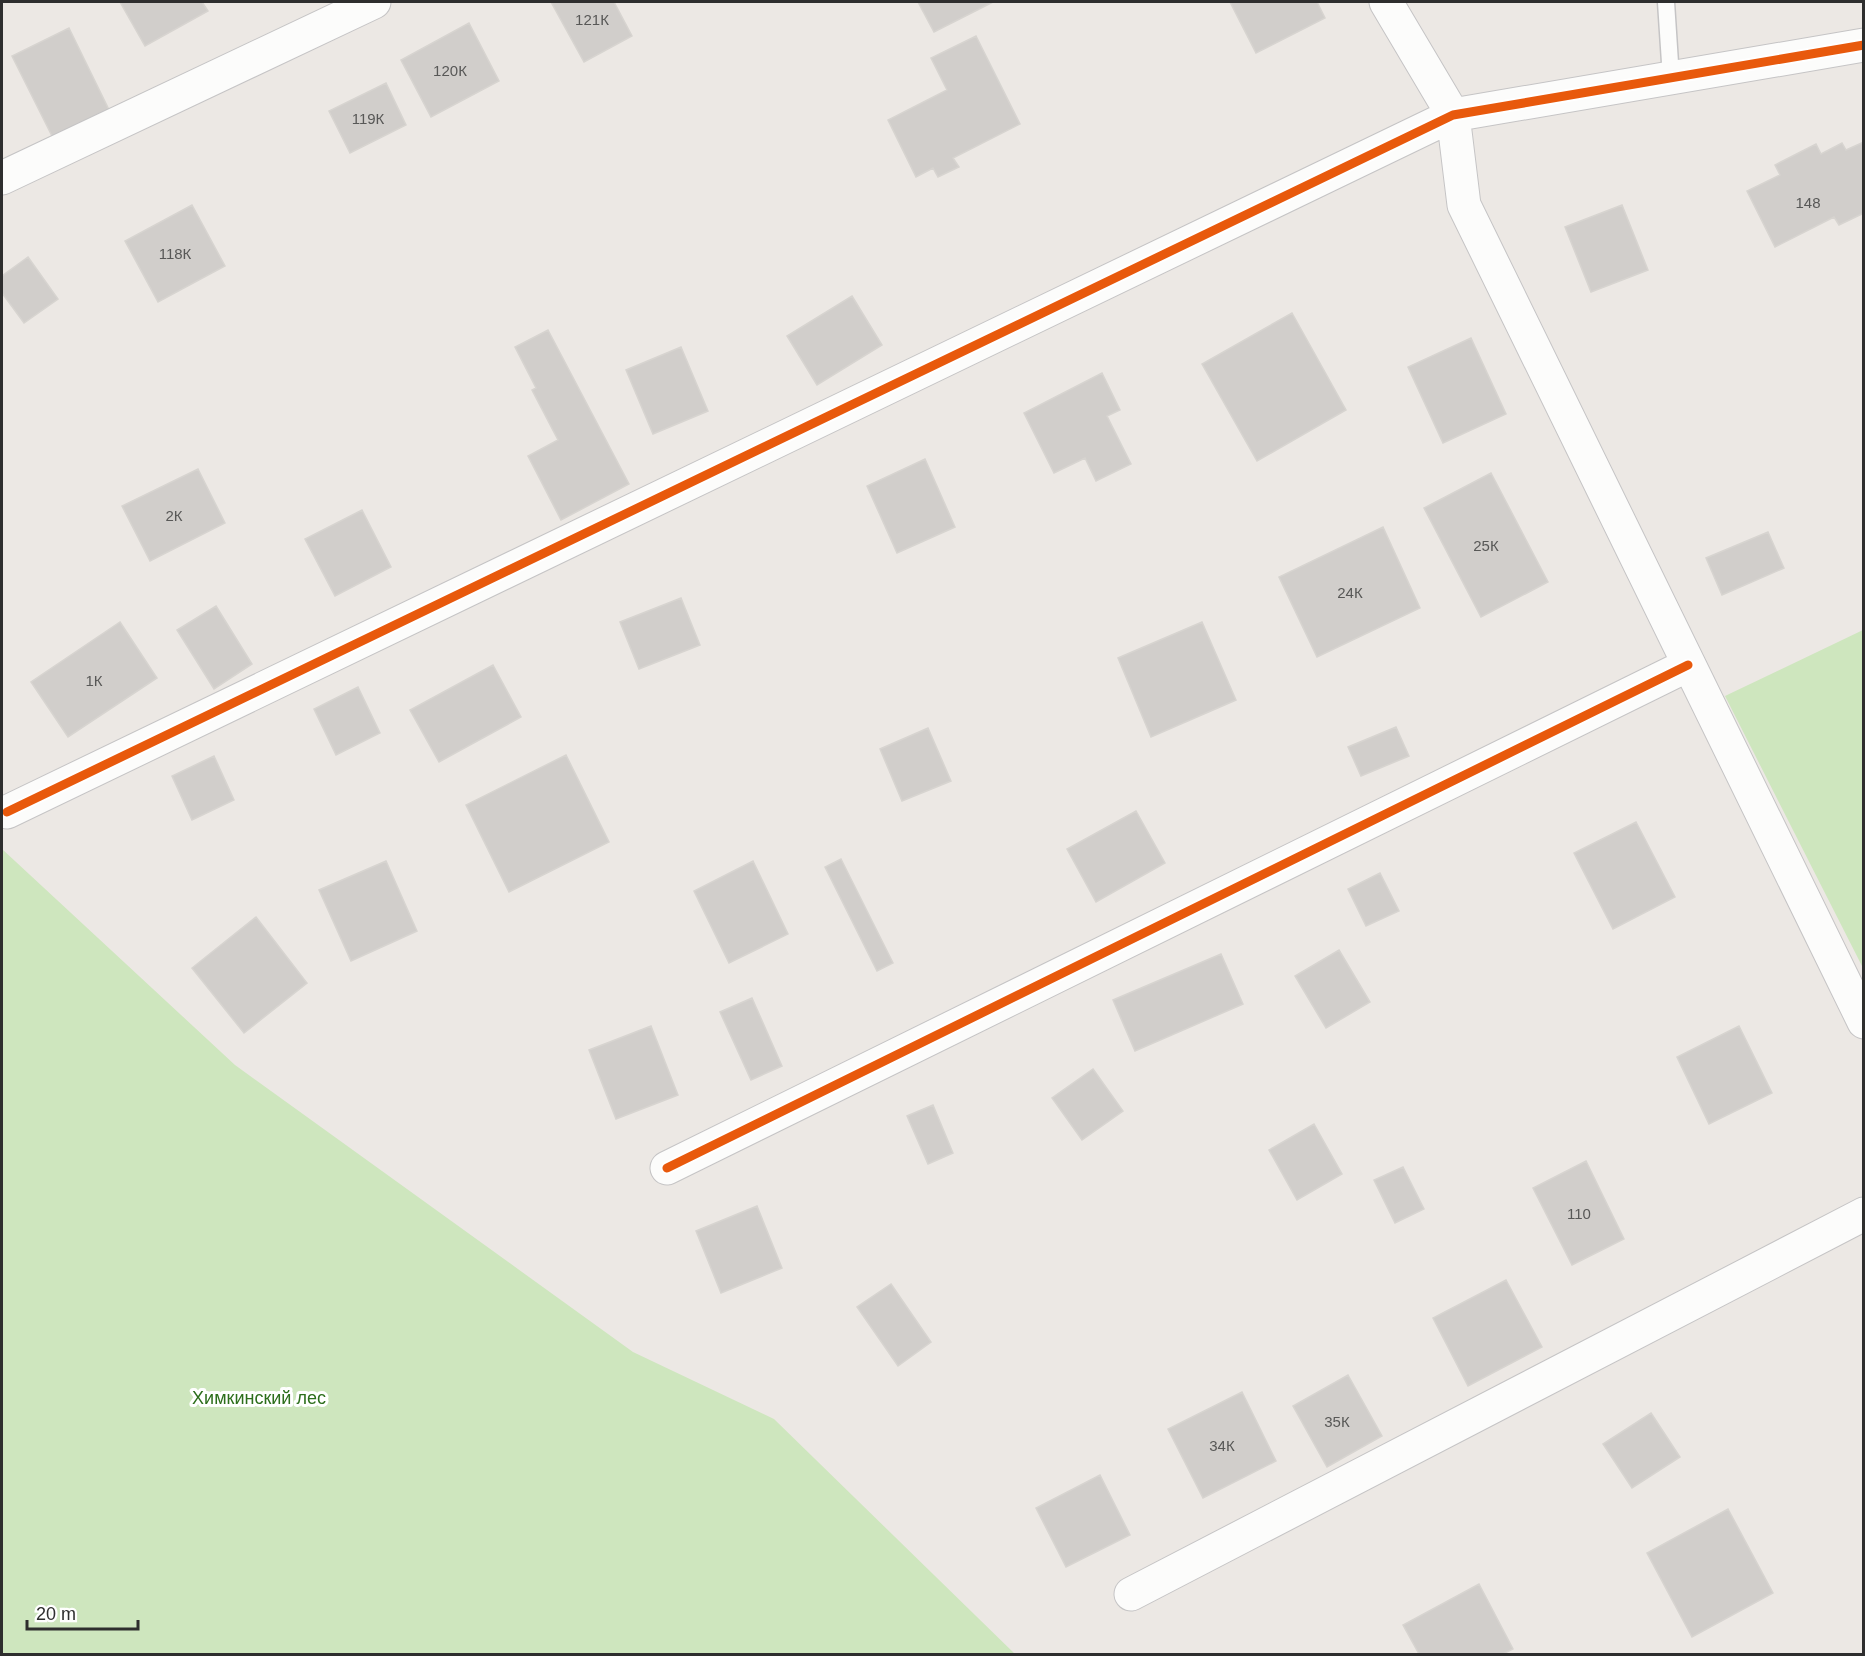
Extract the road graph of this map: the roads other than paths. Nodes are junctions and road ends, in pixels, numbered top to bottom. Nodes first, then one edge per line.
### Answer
1 (374, 2) edge
2 (1386, 2) edge
3 (1666, 2) edge
4 (1863, 45) edge
5 (1671, 78) junction
6 (1454, 115) junction
7 (2, 178) edge
8 (1688, 665) junction
9 (7, 812) dead end
10 (1863, 1022) edge
11 (667, 1168) dead end
12 (1863, 1214) edge
13 (1131, 1594) dead end

1 - 7 street
2 - 6 street
3 - 5 lane
4 - 5 street
5 - 6 street
6 - 8 street
6 - 9 street
8 - 10 street
8 - 11 street
12 - 13 street

